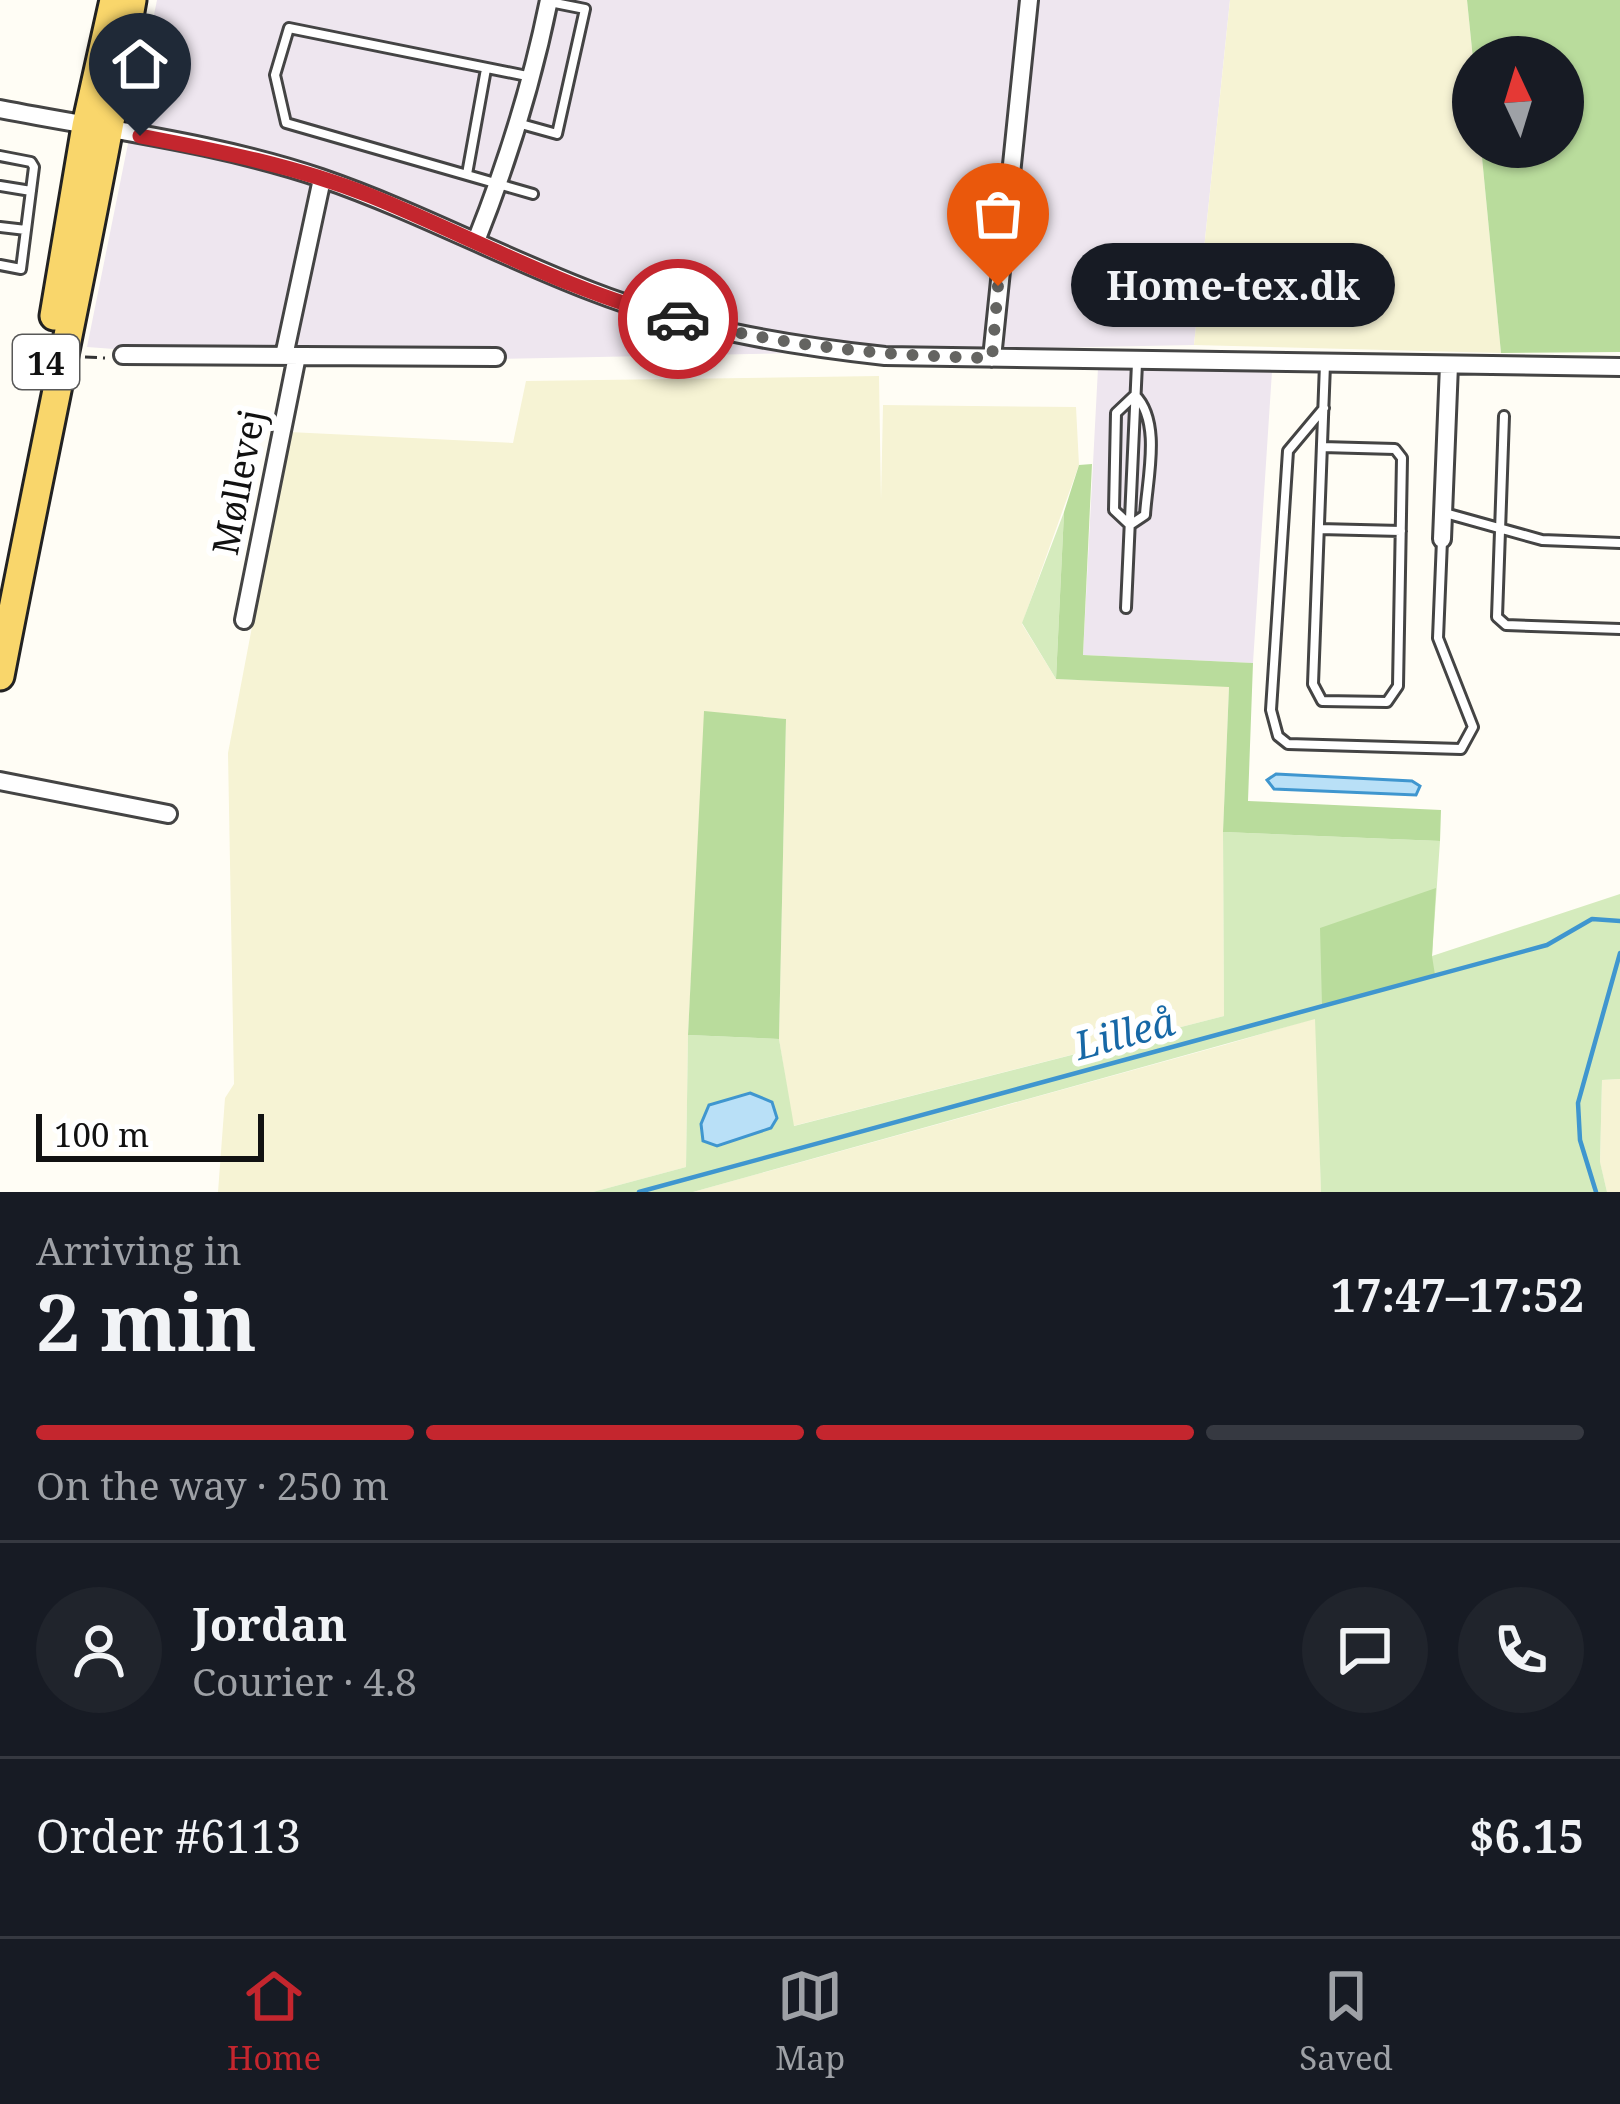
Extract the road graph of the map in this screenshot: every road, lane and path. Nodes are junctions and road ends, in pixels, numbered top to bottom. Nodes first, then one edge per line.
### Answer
1 (114, 0) edge
2 (132, 0) edge
3 (1029, 0) edge
4 (548, 1) edge
5 (486, 69) junction
6 (533, 78) junction
7 (0, 109) edge
8 (520, 124) junction
9 (98, 129) junction
10 (0, 156) edge
11 (467, 174) junction
12 (322, 179) junction
13 (499, 183) junction
14 (0, 186) edge
15 (31, 191) junction
16 (533, 194) dead end
17 (0, 226) edge
18 (26, 230) junction
19 (476, 241) junction
20 (0, 265) edge
21 (123, 355) dead end
22 (291, 356) junction
23 (496, 357) dead end
24 (992, 358) junction
25 (1137, 360) junction
26 (1325, 363) junction
27 (1449, 365) junction
28 (1620, 367) edge
29 (1136, 394) junction
30 (1324, 408) junction
31 (1504, 416) dead end
32 (1322, 448) junction
33 (1443, 512) junction
34 (1130, 525) junction
35 (1501, 529) junction
36 (1319, 530) junction
37 (1401, 530) junction
38 (1442, 539) joint
39 (1620, 542) edge
40 (0, 597) edge
41 (1126, 608) dead end
42 (244, 620) dead end
43 (1620, 629) edge
44 (0, 676) edge
45 (0, 781) edge
46 (168, 814) dead end

1 - 9 main road, 14
2 - 9 main road, 14
3 - 24 street
4 - 6 street
4 - 8 lane
5 - 6 lane
5 - 11 lane
5 - 11 lane
6 - 8 street
7 - 9 street
8 - 13 street
9 - 12 street
9 - 40 main road, 14
9 - 44 main road, 14
10 - 15 lane
11 - 13 lane
12 - 19 street
12 - 22 street, Møllevej
13 - 16 lane
13 - 19 street
14 - 15 lane
15 - 18 lane
17 - 18 lane
18 - 20 lane
19 - 24 street
21 - 22 street, Møllevej
22 - 23 street, Møllevej
22 - 42 street, Møllevej
24 - 25 street
25 - 26 street
25 - 29 lane
26 - 27 street
26 - 30 lane
27 - 28 street
27 - 33 street
29 - 34 lane
29 - 34 lane
29 - 34 lane
30 - 32 lane
30 - 38 lane
31 - 35 lane
32 - 36 lane
32 - 37 lane
33 - 35 lane
33 - 38 street
34 - 41 lane
35 - 39 lane
35 - 43 lane
36 - 37 lane
36 - 37 lane
45 - 46 street

